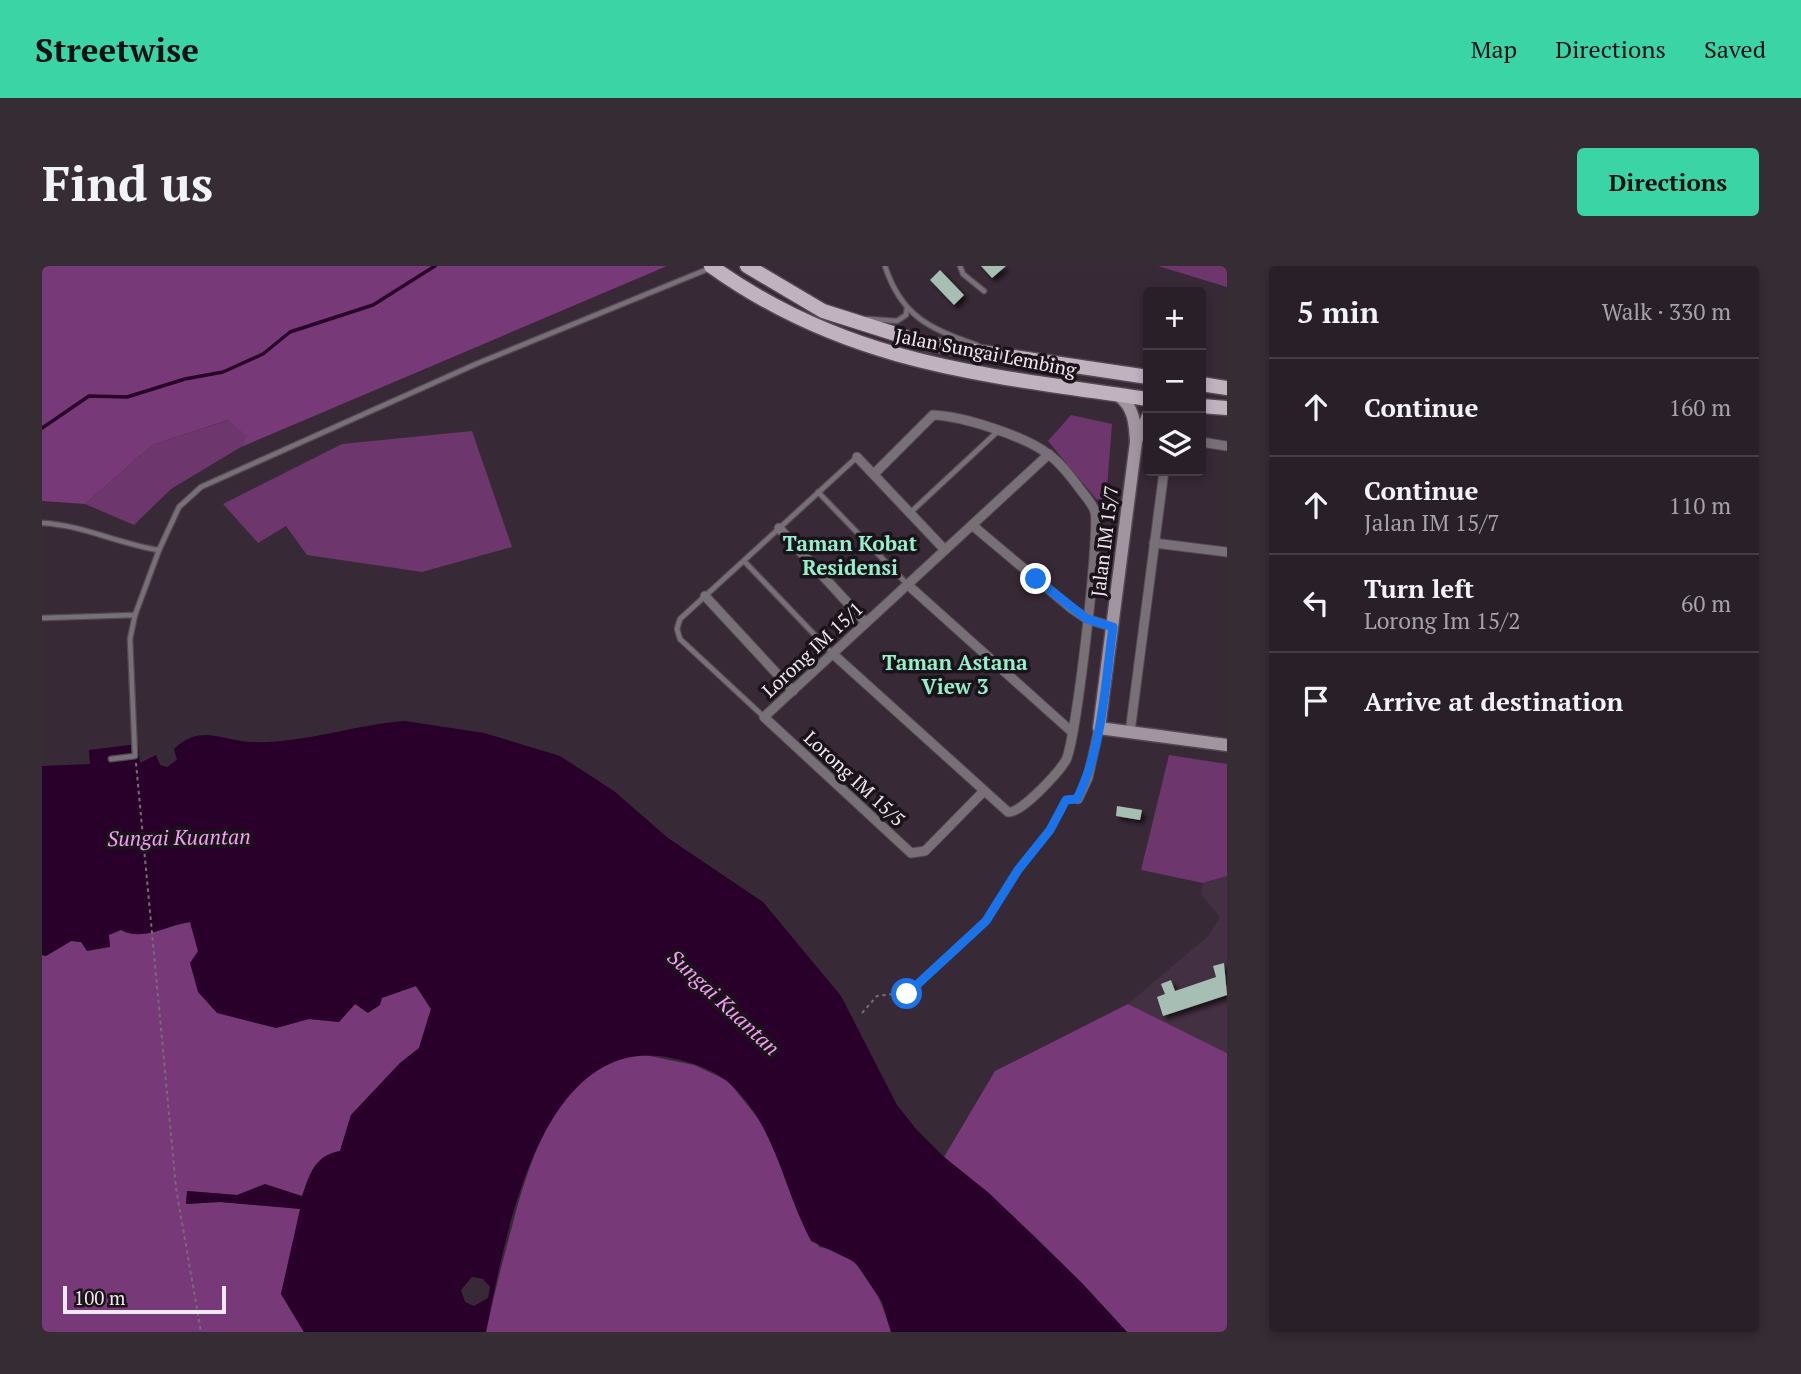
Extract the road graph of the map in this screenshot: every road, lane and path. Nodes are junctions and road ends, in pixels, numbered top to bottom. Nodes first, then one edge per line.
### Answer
1 (712, 266) edge
2 (747, 266) edge
3 (885, 266) edge
4 (960, 266) edge
5 (984, 291) dead end
6 (907, 307) junction
7 (850, 319) junction
8 (1021, 360) junction
9 (1143, 376) edge
10 (1206, 385) edge
11 (1227, 388) edge
12 (1118, 395) junction
13 (1143, 398) edge
14 (1206, 406) edge
15 (1227, 408) edge
16 (1143, 427) edge
17 (997, 432) junction
18 (1136, 442) junction
19 (1206, 443) edge
20 (1227, 446) edge
21 (1049, 454) junction
22 (857, 457) joint
23 (874, 474) junction
24 (1163, 476) edge
25 (818, 492) junction
26 (910, 513) junction
27 (42, 523) edge
28 (972, 525) junction
29 (779, 528) junction
30 (1154, 543) junction
31 (159, 550) junction
32 (945, 550) junction
33 (1227, 552) edge
34 (744, 561) junction
35 (908, 584) junction
36 (705, 596) junction
37 (135, 615) junction
38 (42, 618) edge
39 (1087, 619) junction
40 (866, 623) junction
41 (1113, 627) junction
42 (833, 654) junction
43 (793, 691) junction
44 (764, 717) junction
45 (1099, 728) junction
46 (1072, 732) junction
47 (1130, 732) junction
48 (1227, 743) edge
49 (111, 759) dead end
50 (136, 762) dead end
51 (984, 791) junction
52 (1077, 799) joint
53 (862, 1013) dead end
54 (201, 1332) edge

1 - 12 main road, Jalan Sungai Lembing
1 - 31 lane
2 - 7 main road, Jalan Sungai Lembing
3 - 6 lane
4 - 5 lane
6 - 7 lane
6 - 8 lane
7 - 8 main road, Jalan Sungai Lembing
8 - 9 main road, Jalan Sungai Lembing
10 - 11 main road
12 - 13 main road, Jalan Sungai Lembing
12 - 18 street
14 - 15 main road
16 - 18 street
17 - 21 street
17 - 23 street
17 - 26 lane
18 - 41 street, Jalan IM 15/7
19 - 20 street
21 - 28 street, Lorong IM 15/1
21 - 39 street
22 - 23 street
22 - 25 lane
23 - 26 street
24 - 30 street
25 - 29 lane
25 - 35 lane
26 - 32 street
27 - 31 lane
28 - 32 street, Lorong IM 15/1
28 - 39 street
29 - 34 lane
29 - 40 street
30 - 33 street
30 - 47 street
31 - 37 lane
32 - 35 street, Lorong IM 15/1
34 - 36 lane
34 - 42 lane
35 - 40 street, Lorong IM 15/1
35 - 46 street
36 - 43 street
36 - 44 lane
37 - 38 lane
37 - 49 lane
39 - 41 street
39 - 46 street
40 - 42 street, Lorong IM 15/1
41 - 45 street, Jalan IM 15/7
42 - 43 street, Lorong IM 15/1
42 - 51 street
43 - 44 street, Lorong IM 15/1
44 - 51 street, Lorong IM 15/5
45 - 47 street
45 - 52 street, Jalan IM 15/7
46 - 51 street
47 - 48 street
50 - 54 path
52 - 53 path

